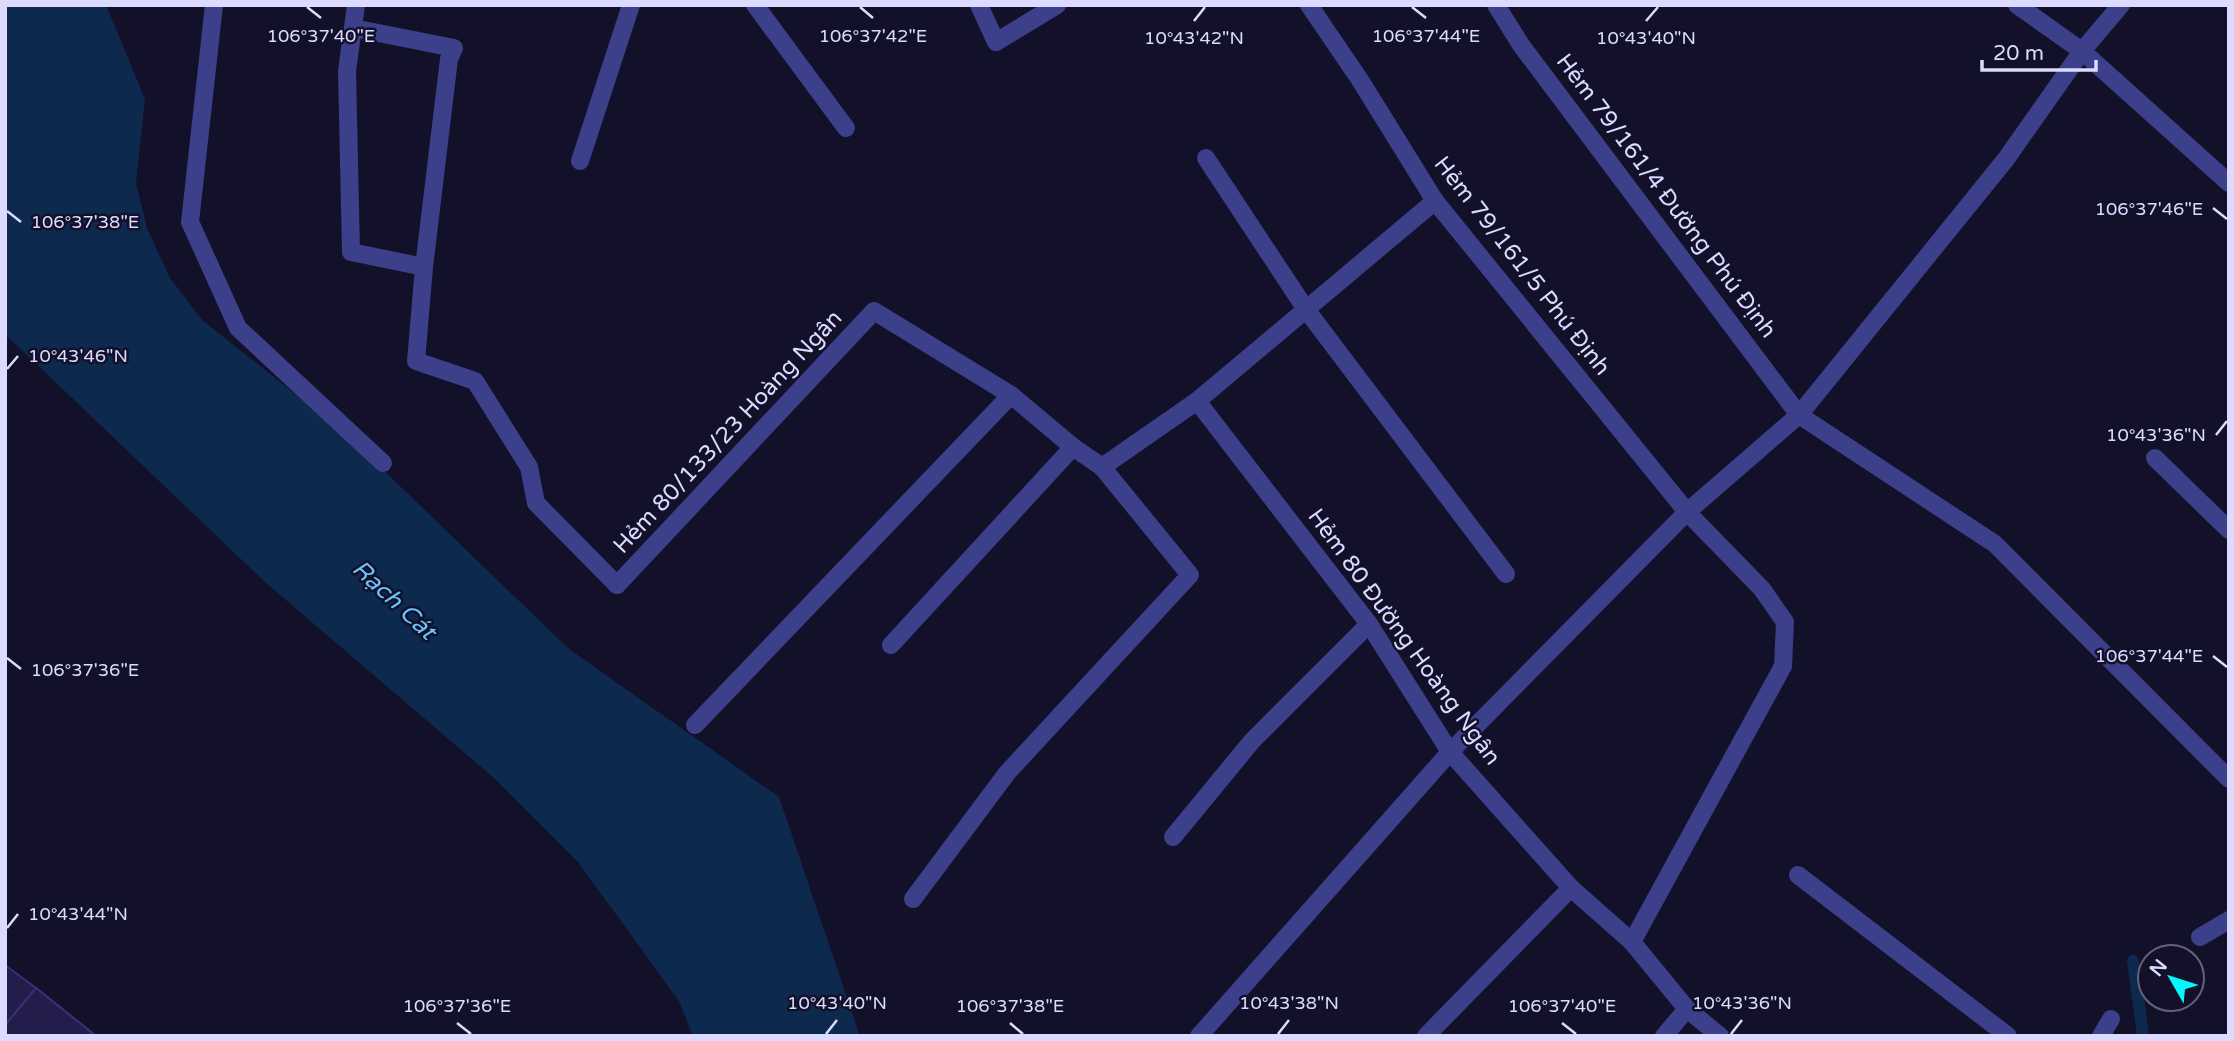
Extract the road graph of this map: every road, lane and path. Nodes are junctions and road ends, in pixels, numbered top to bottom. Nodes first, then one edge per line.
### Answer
1 (214, 5) edge
2 (356, 5) edge
3 (631, 5) edge
4 (755, 5) edge
5 (979, 5) edge
6 (1057, 5) edge
7 (1309, 5) edge
8 (1496, 5) edge
9 (2017, 5) edge
10 (2121, 5) edge
11 (353, 28) junction
12 (2082, 51) junction
13 (846, 128) dead end
14 (1206, 158) dead end
15 (580, 161) dead end
16 (2229, 183) edge
17 (1435, 201) junction
18 (424, 267) junction
19 (1306, 308) junction
20 (1011, 395) junction
21 (1197, 401) junction
22 (1799, 415) junction
23 (1073, 447) junction
24 (2155, 458) dead end
25 (383, 463) dead end
26 (1102, 467) junction
27 (1687, 512) junction
28 (2229, 530) edge
29 (1506, 573) dead end
30 (1369, 624) junction
31 (891, 645) dead end
32 (695, 725) dead end
33 (1450, 752) junction
34 (2229, 779) edge
35 (1173, 836) dead end
36 (1798, 875) dead end
37 (1571, 888) junction
38 (913, 899) dead end
39 (2229, 920) edge
40 (2200, 937) dead end
41 (1632, 942) junction
42 (1687, 1009) junction
43 (2111, 1019) dead end
44 (1199, 1036) edge
45 (1426, 1036) edge
46 (1664, 1036) edge
47 (1720, 1036) edge
48 (2008, 1036) edge
49 (2101, 1036) edge

1 - 25 street
2 - 11 street
3 - 15 street
4 - 13 street
5 - 6 street
7 - 17 street, Hẻm 79/161/5 Phú Định
8 - 22 street, Hẻm 79/161/4 Đường Phú Định
9 - 12 street
10 - 12 street
11 - 18 street
11 - 18 street
12 - 16 street
12 - 22 street
14 - 19 street
17 - 19 street
17 - 27 street, Hẻm 79/161/5 Phú Định
18 - 20 street, Hẻm 80/133/23 Hoàng Ngân
19 - 21 street
19 - 29 street
20 - 23 street
20 - 32 street
21 - 26 street
21 - 30 street, Hẻm 80 Đường Hoàng Ngân
22 - 27 street
22 - 34 street, Hẻm 79/161/4 Đường Phú Định
23 - 26 street
23 - 31 street
24 - 28 street
26 - 38 street
27 - 33 street
27 - 41 street, Hẻm 79/161/5 Phú Định
30 - 33 street, Hẻm 80 Đường Hoàng Ngân
30 - 35 street
33 - 37 street, Hẻm 80 Đường Hoàng Ngân
33 - 44 street
36 - 48 street
37 - 41 street, Hẻm 80 Đường Hoàng Ngân
37 - 45 street
39 - 40 street
41 - 42 street, Hẻm 80 Đường Hoàng Ngân
42 - 46 street
42 - 47 street, Hẻm 80 Đường Hoàng Ngân
43 - 49 street

